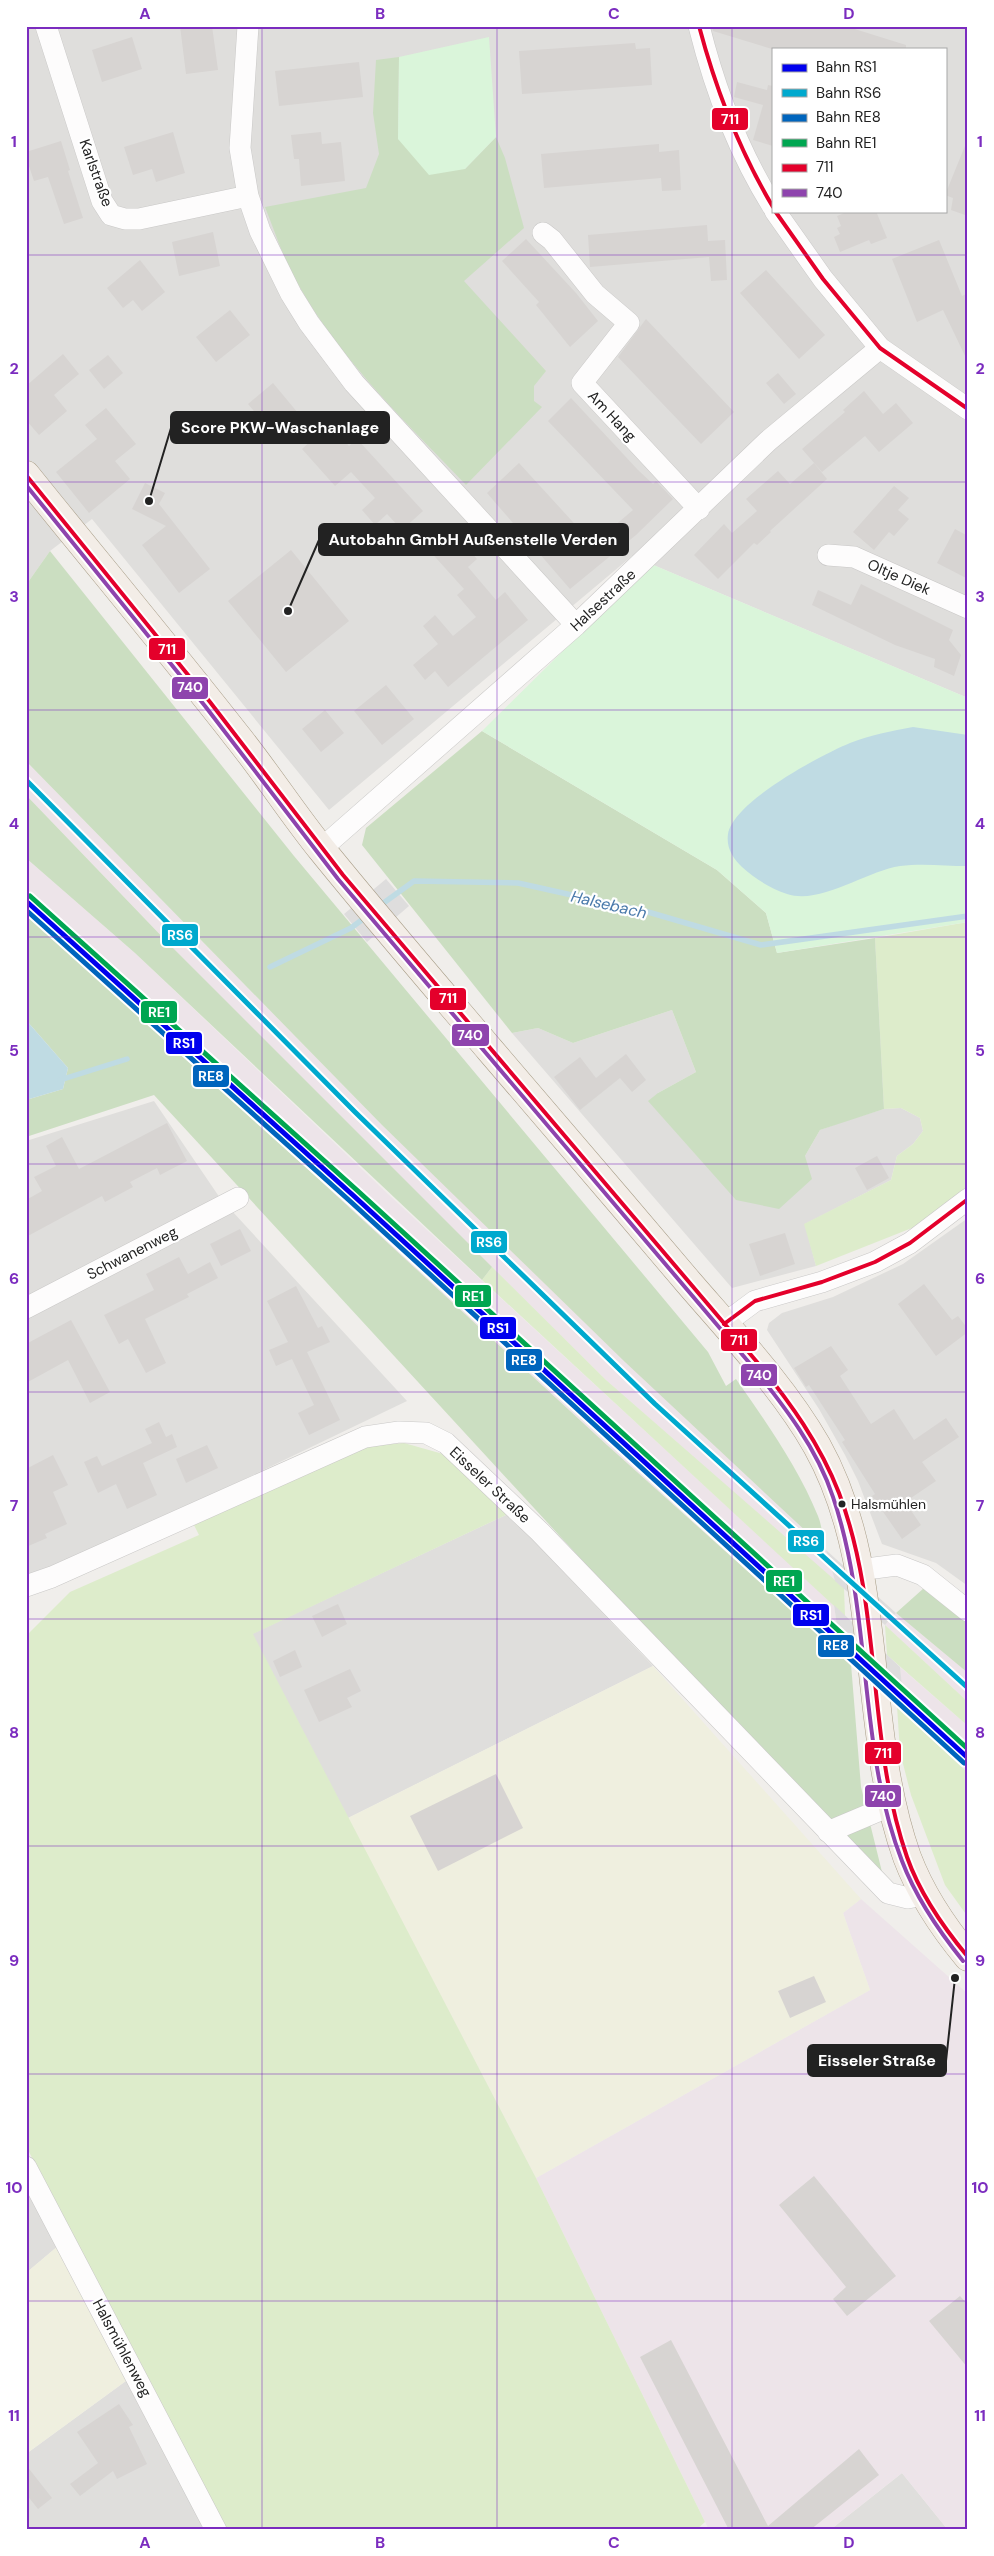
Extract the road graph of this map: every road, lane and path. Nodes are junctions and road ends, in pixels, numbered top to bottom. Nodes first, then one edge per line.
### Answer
1 (46, 26) edge
2 (248, 26) edge
3 (699, 26) edge
4 (248, 196) junction
5 (772, 205) edge
6 (776, 212) edge
7 (543, 233) dead end
8 (880, 348) junction
9 (968, 410) edge
10 (26, 476) edge
11 (699, 509) junction
12 (828, 555) dead end
13 (968, 608) edge
14 (576, 625) junction
15 (322, 849) junction
16 (238, 1198) dead end
17 (968, 1198) edge
18 (26, 1308) edge
19 (724, 1324) junction
20 (859, 1570) junction
21 (26, 1586) edge
22 (968, 1611) edge
23 (892, 1805) junction
24 (828, 1832) junction
25 (924, 1894) junction
26 (968, 1957) edge
27 (26, 2167) edge
28 (216, 2530) edge

1 - 4 street, Karlstraße
2 - 4 street
3 - 5 street
4 - 14 street
6 - 8 street
7 - 11 street, Am Hang
8 - 9 street
8 - 11 street, Halsestraße
10 - 15 main road
11 - 14 street, Halsestraße
12 - 13 street, Oltje Diek
14 - 15 street, Halsestraße
15 - 19 main road
16 - 18 street, Schwanenweg
17 - 19 street
19 - 20 main road
20 - 22 street
20 - 23 main road
21 - 24 street, Eisseler Straße
23 - 24 street
23 - 25 main road
24 - 25 street, Eisseler Straße
25 - 26 main road
27 - 28 street, Halsmühlenweg

